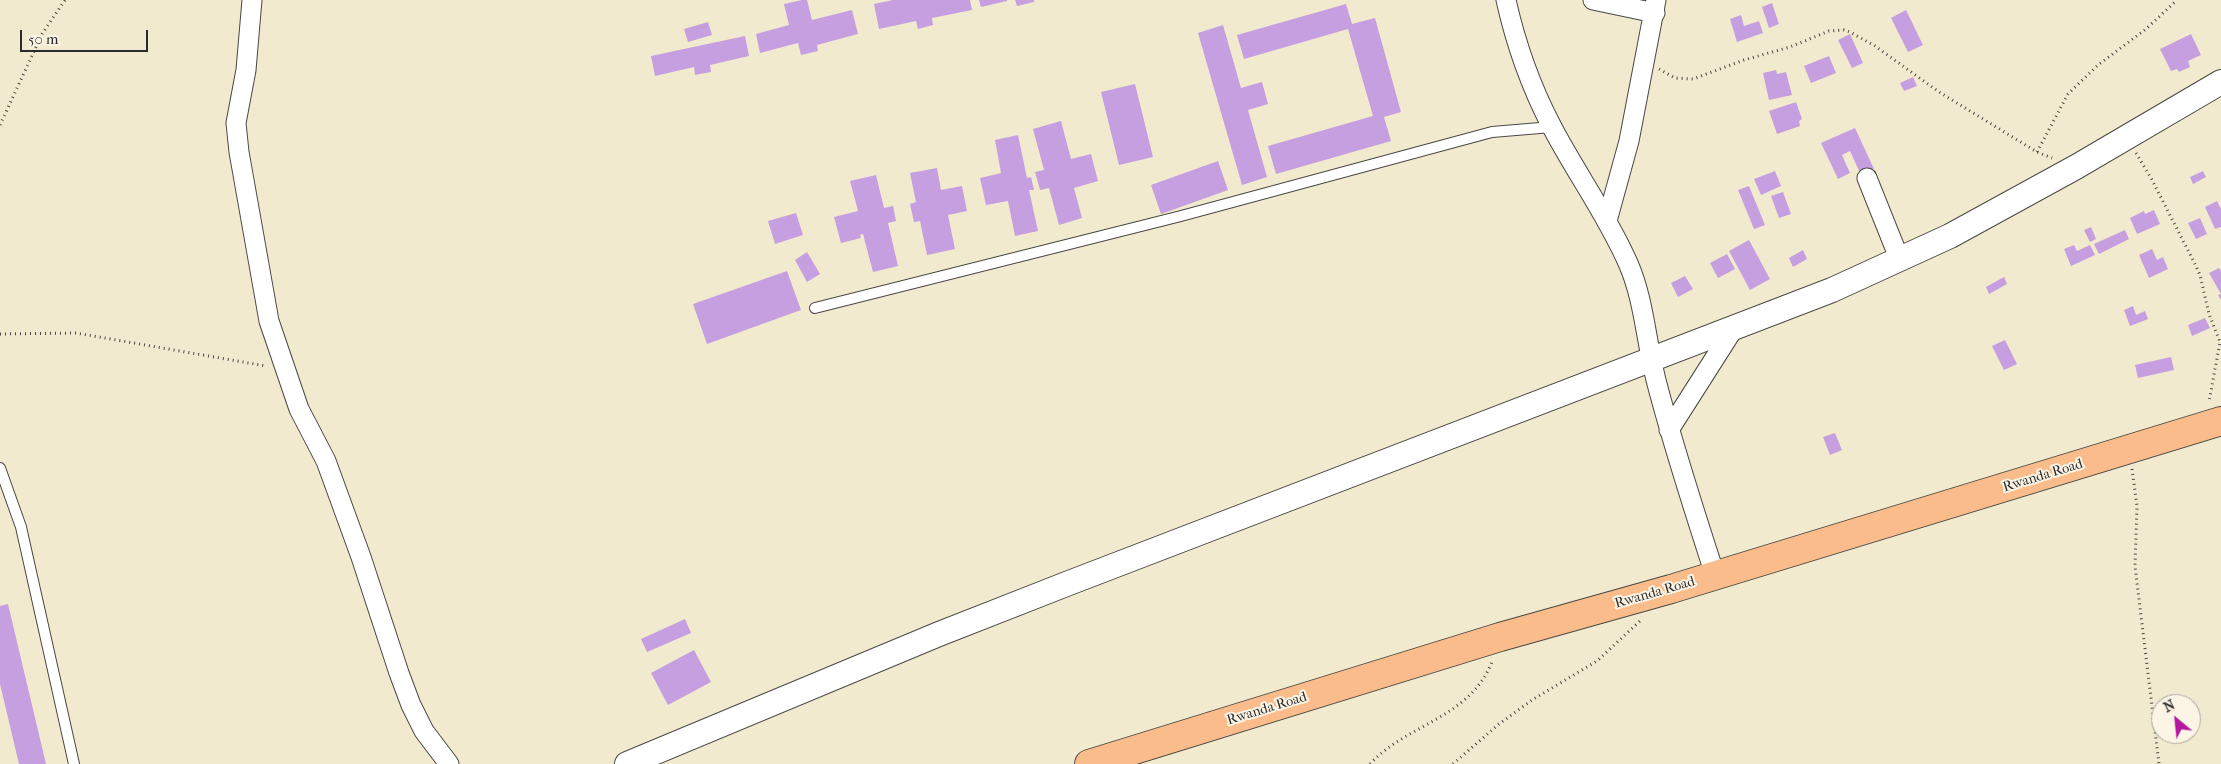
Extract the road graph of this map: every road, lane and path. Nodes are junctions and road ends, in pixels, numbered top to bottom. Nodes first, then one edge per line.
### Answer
1 (65, 0) edge
2 (252, 0) edge
3 (1506, 0) edge
4 (1594, 0) edge
5 (2178, 0) edge
6 (1655, 6) edge
7 (1645, 62) junction
8 (2221, 82) edge
9 (0, 125) edge
10 (1552, 127) junction
11 (2126, 138) junction
12 (2037, 152) junction
13 (2076, 167) junction
14 (1867, 178) dead end
15 (1607, 221) junction
16 (1899, 258) junction
17 (815, 308) dead end
18 (1734, 328) junction
19 (0, 334) edge
20 (1651, 358) junction
21 (284, 370) junction
22 (2213, 424) edge
23 (1669, 430) junction
24 (2131, 449) junction
25 (0, 468) edge
26 (1715, 575) junction
27 (1645, 616) dead end
28 (1500, 637) junction
29 (74, 764) edge
30 (449, 764) edge
31 (627, 764) edge
32 (1089, 764) edge
33 (1370, 764) edge
34 (1453, 764) edge
35 (2159, 764) edge

1 - 9 path
2 - 21 street
3 - 10 street
4 - 6 street
5 - 12 path
6 - 7 street
7 - 12 path
7 - 15 street
8 - 11 street
10 - 15 street
10 - 17 lane
11 - 13 street
11 - 22 path
12 - 13 path
13 - 16 street
14 - 16 street
15 - 20 street
16 - 18 street
18 - 20 street
18 - 23 street
19 - 21 path
20 - 23 street
20 - 31 street
21 - 30 street
22 - 24 highway, Rwanda Road
23 - 26 street
24 - 26 highway, Rwanda Road
24 - 35 path
25 - 29 lane
26 - 28 highway, Rwanda Road
27 - 34 path
28 - 32 highway, Rwanda Road
28 - 33 path

